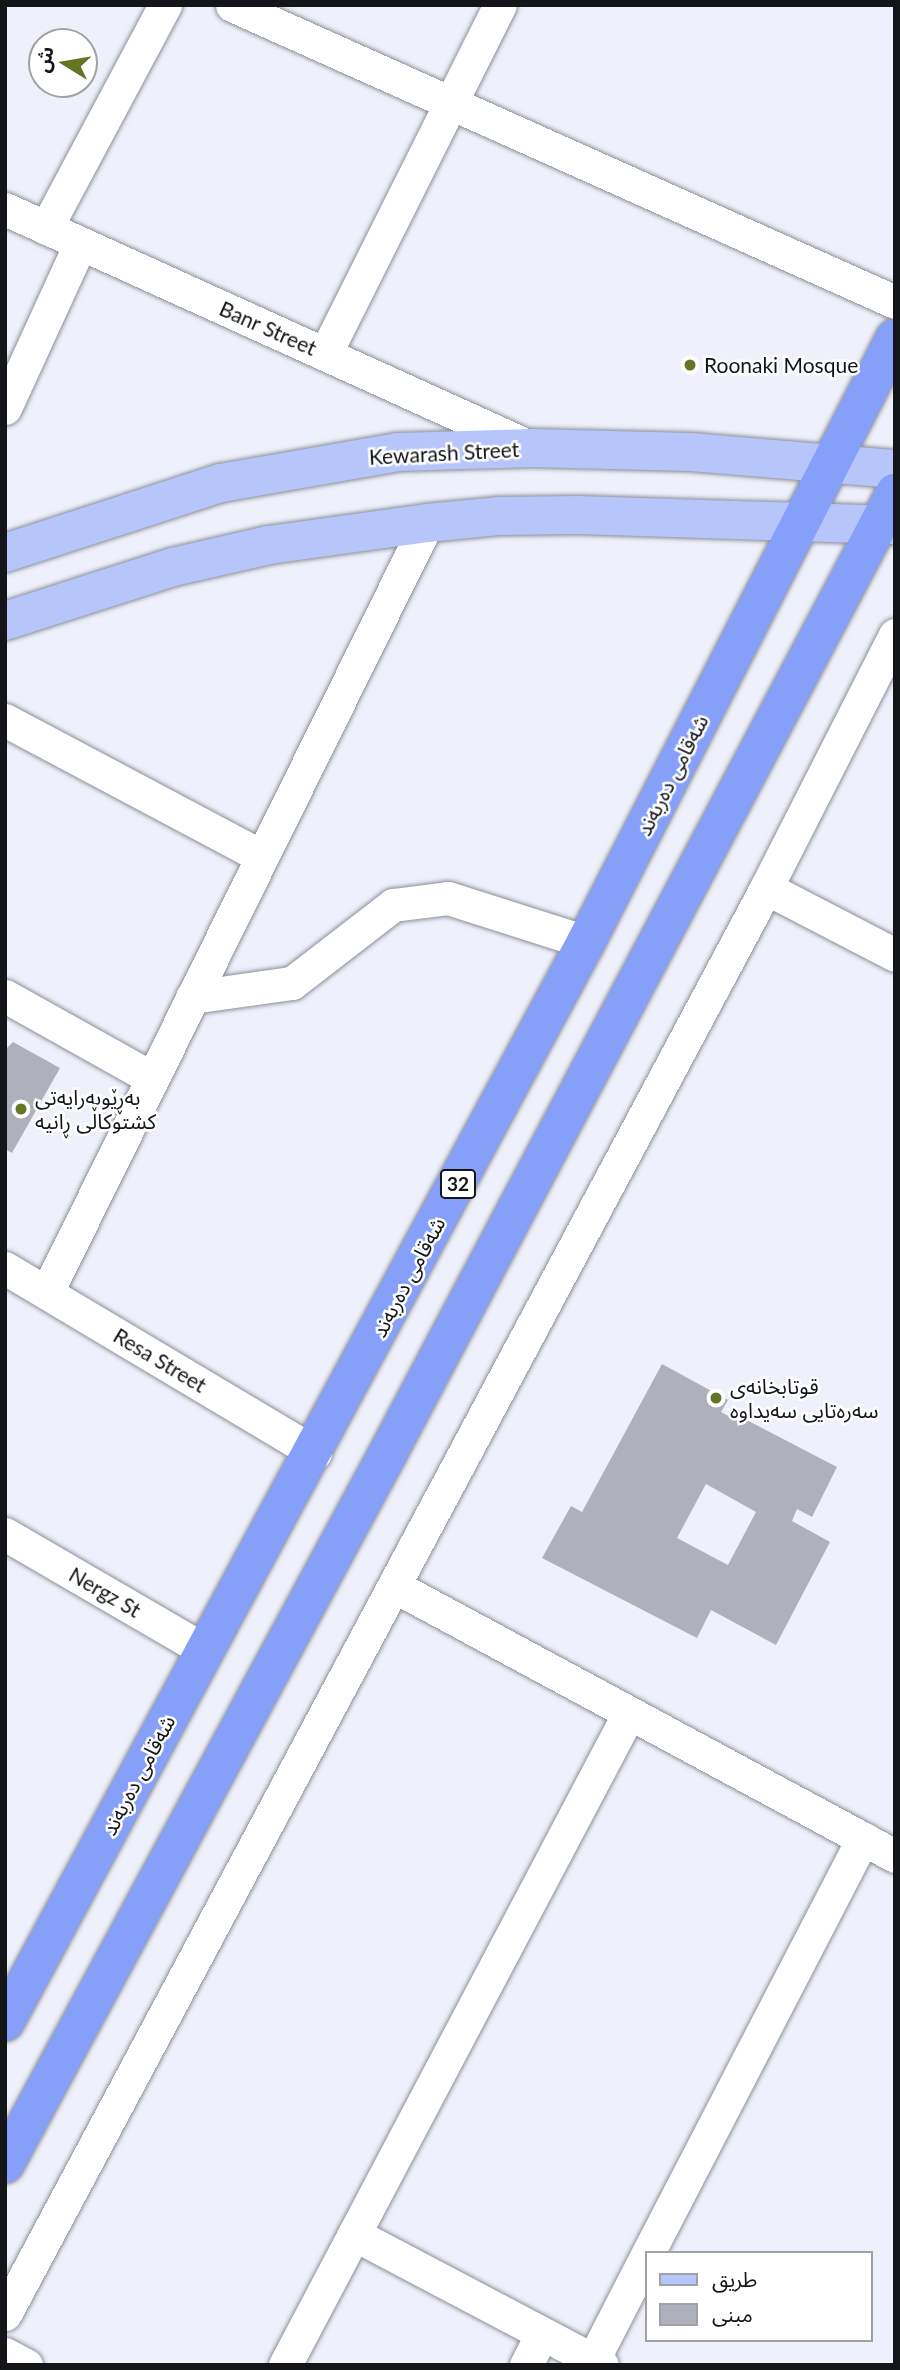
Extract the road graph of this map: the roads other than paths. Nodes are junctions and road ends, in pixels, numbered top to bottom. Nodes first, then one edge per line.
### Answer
1 (165, 5) edge
2 (232, 5) edge
3 (500, 5) edge
4 (451, 102) junction
5 (5, 209) edge
6 (46, 228) junction
7 (80, 244) junction
8 (895, 302) edge
9 (895, 338) edge
10 (325, 354) junction
11 (5, 408) edge
12 (532, 448) junction
13 (832, 463) junction
14 (895, 469) edge
15 (890, 514) edge
16 (427, 523) junction
17 (801, 523) junction
18 (5, 552) edge
19 (5, 621) edge
20 (895, 635) edge
21 (5, 720) edge
22 (261, 856) junction
23 (766, 888) junction
24 (586, 942) junction
25 (895, 955) edge
26 (5, 996) edge
27 (192, 998) junction
28 (152, 1078) junction
29 (5, 1268) edge
30 (47, 1292) junction
31 (315, 1453) junction
32 (5, 1534) edge
33 (394, 1586) junction
34 (204, 1650) junction
35 (629, 1713) junction
36 (863, 1838) junction
37 (895, 1856) edge
38 (5, 2022) edge
39 (5, 2164) edge
40 (354, 2234) junction
41 (649, 2251) edge
42 (645, 2259) edge
43 (5, 2314) edge
44 (542, 2334) junction
45 (5, 2354) edge
46 (597, 2362) edge
47 (26, 2365) edge
48 (285, 2365) edge
49 (526, 2365) edge

1 - 6 street
2 - 4 street
3 - 4 street
4 - 8 street
4 - 10 street
5 - 6 street, Banr Street
6 - 7 street, Banr Street
7 - 10 street, Banr Street
7 - 11 street
9 - 13 highway, شەقامی دەربەند / 32
10 - 12 street, Banr Street
12 - 13 main road, Kewarash Street
12 - 18 main road, Kewarash Street
13 - 14 main road, Kewarash Street
13 - 17 highway, شەقامی دەربەند / 32
15 - 17 main road
15 - 39 highway
16 - 17 main road
16 - 19 main road
16 - 22 street
17 - 24 highway, شەقامی دەربەند / 32
20 - 23 street
21 - 22 street
22 - 27 street
23 - 25 street
23 - 33 street
24 - 27 street
24 - 31 highway, شەقامی دەربەند / 32
26 - 28 street
27 - 28 street
28 - 30 street
29 - 30 street, Resa Street
30 - 31 street, Resa Street
31 - 34 highway, شەقامی دەربەند / 32
32 - 34 street, Nergz St
33 - 35 street
33 - 43 street
34 - 38 highway, شەقامی دەربەند / 32
35 - 36 street
35 - 40 street
36 - 37 street
36 - 41 street
40 - 44 street
40 - 48 street
42 - 46 street
44 - 46 street
44 - 49 street
45 - 47 street

